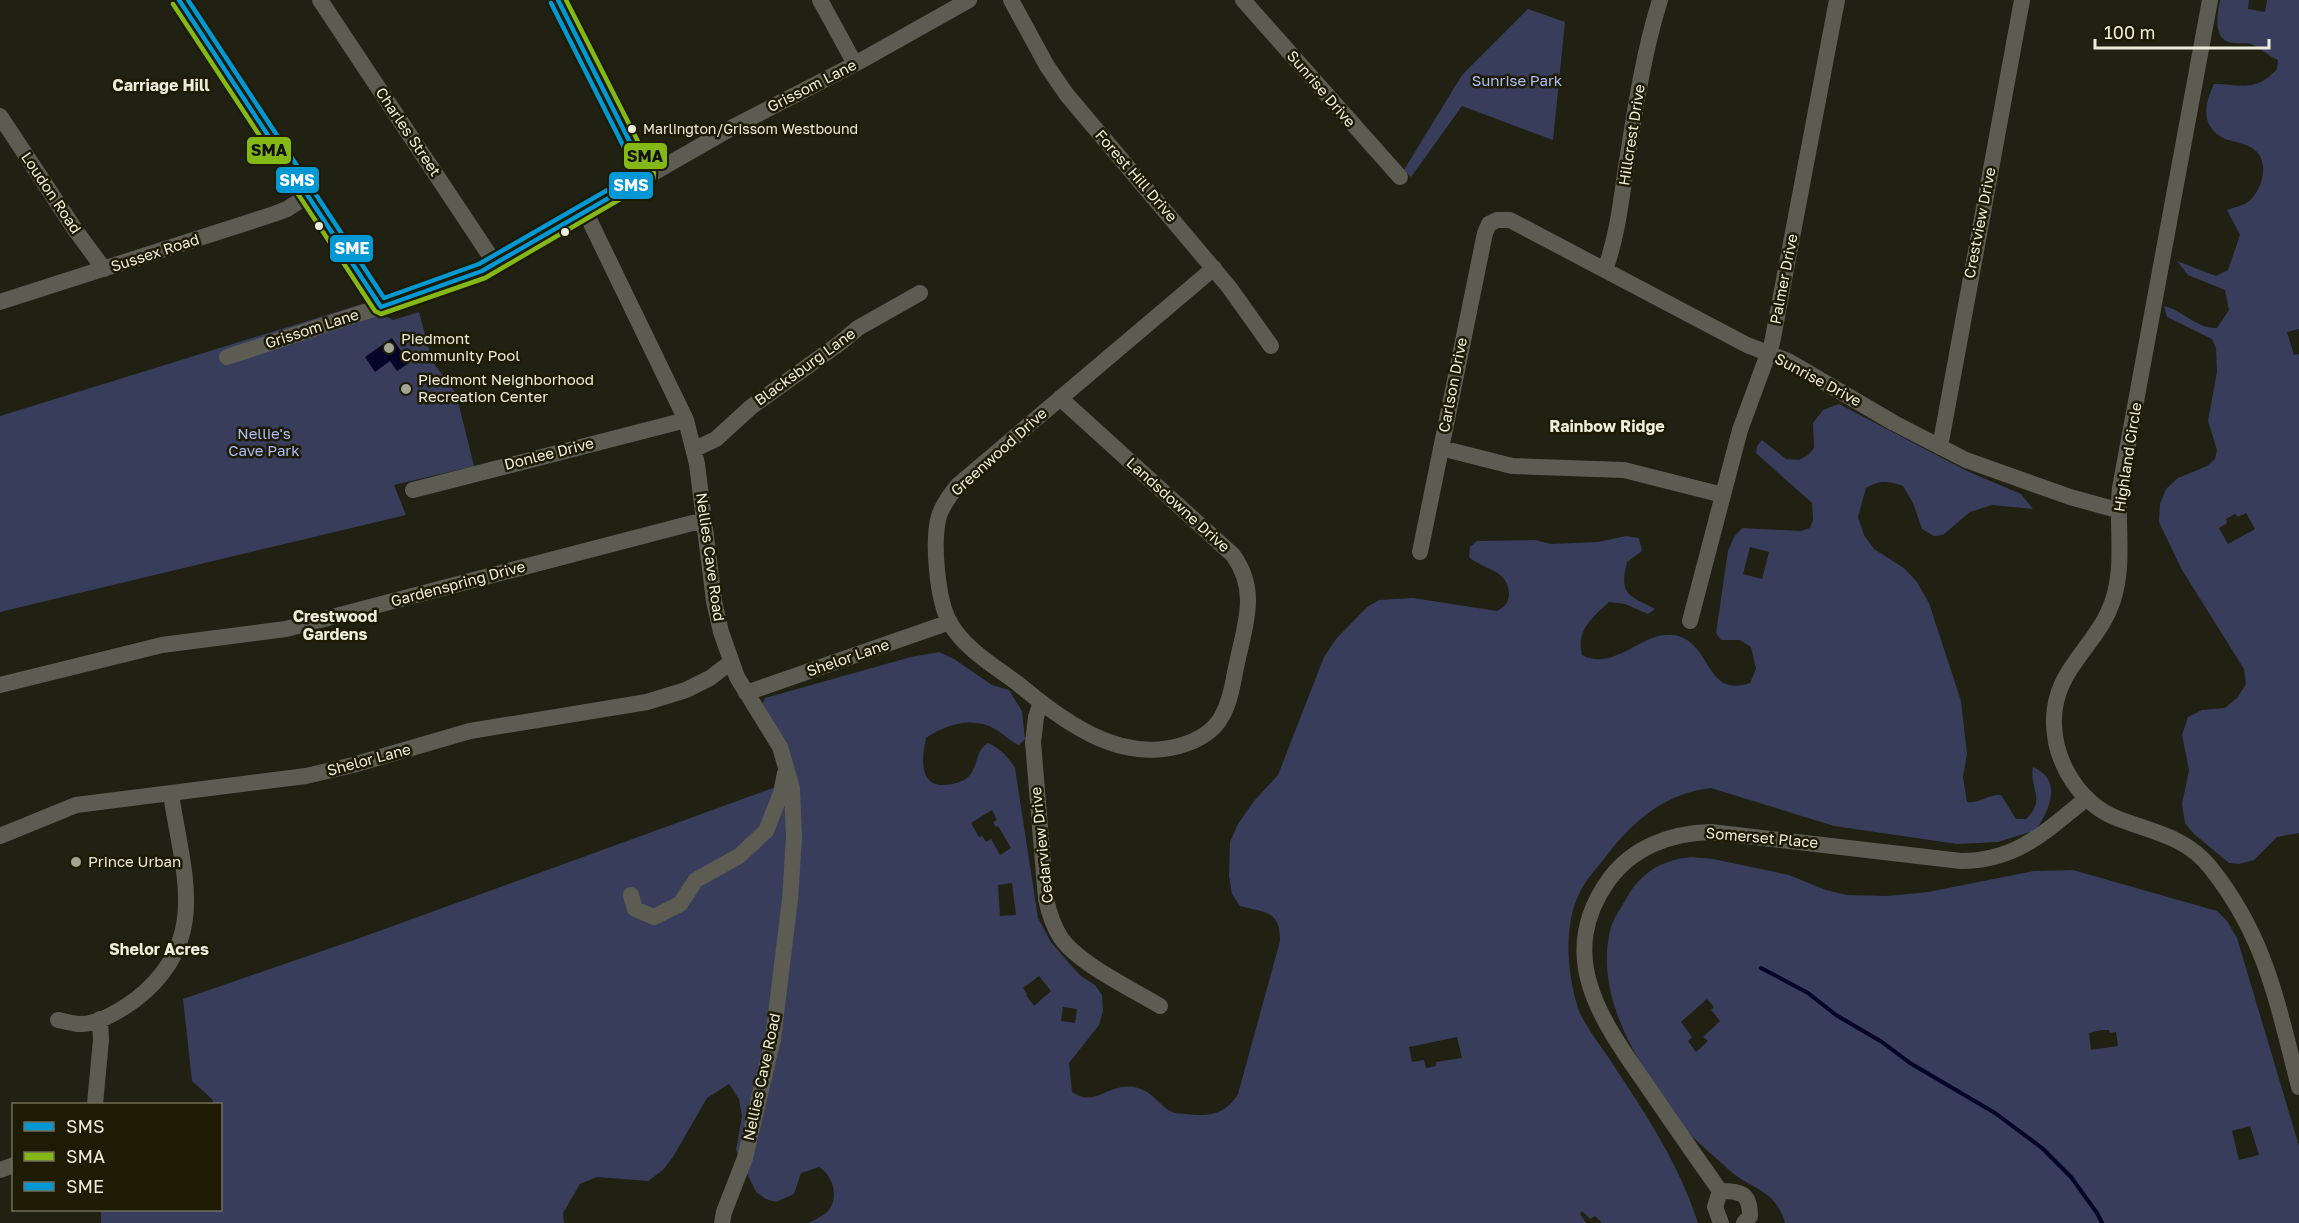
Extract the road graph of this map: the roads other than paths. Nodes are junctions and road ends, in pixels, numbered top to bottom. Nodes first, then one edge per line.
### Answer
1 (179, 0) edge
2 (320, 0) edge
3 (558, 0) edge
4 (820, 0) edge
5 (969, 0) edge
6 (1011, 0) edge
7 (1243, 0) edge
8 (1660, 0) edge
9 (1837, 0) edge
10 (2022, 0) edge
11 (2210, 0) edge
12 (855, 64) junction
13 (0, 116) edge
14 (647, 176) junction
15 (1400, 177) dead end
16 (307, 196) junction
17 (585, 211) junction
18 (1493, 221) joint
19 (493, 265) junction
20 (1214, 268) junction
21 (104, 269) junction
22 (1605, 270) junction
23 (920, 293) dead end
24 (0, 302) edge
25 (381, 307) junction
26 (1271, 346) dead end
27 (1768, 354) junction
28 (227, 357) dead end
29 (1060, 398) junction
30 (687, 420) junction
31 (1940, 447) junction
32 (1441, 448) junction
33 (695, 449) junction
34 (413, 490) dead end
35 (1723, 495) junction
36 (2117, 510) junction
37 (704, 520) junction
38 (1420, 552) dead end
39 (1690, 621) dead end
40 (950, 622) junction
41 (731, 662) junction
42 (0, 685) edge
43 (747, 693) junction
44 (1041, 702) junction
45 (786, 763) junction
46 (171, 794) junction
47 (2087, 798) junction
48 (0, 836) edge
49 (632, 895) dead end
50 (1160, 1006) dead end
51 (100, 1019) junction
52 (58, 1020) dead end
53 (2299, 1087) edge
54 (95, 1103) edge
55 (1720, 1191) junction
56 (722, 1223) edge
57 (1721, 1223) edge
58 (1744, 1223) edge

1 - 16 street
2 - 19 street, Charles Street
3 - 14 street
4 - 12 street
5 - 12 street, Grissom Lane
6 - 20 street, Forest Hill Drive
7 - 15 street, Sunrise Drive
8 - 22 street, Hillcrest Drive
9 - 27 street, Palmer Drive
10 - 31 street, Crestview Drive
11 - 36 street, Highland Circle
12 - 14 street, Grissom Lane
13 - 21 street, Loudon Road
14 - 17 street, Grissom Lane
16 - 21 street, Sussex Road
16 - 25 street
17 - 19 street, Grissom Lane
17 - 30 street, Nellies Cave Road
18 - 22 street, Sunrise Drive
18 - 32 street, Carlson Drive
19 - 25 street, Grissom Lane
20 - 26 street, Forest Hill Drive
20 - 29 street, Greenwood Drive
21 - 24 street, Sussex Road
22 - 27 street, Sunrise Drive
23 - 33 street, Blacksburg Lane
25 - 28 street, Grissom Lane
27 - 31 street, Sunrise Drive
27 - 35 street, Palmer Drive
29 - 40 street, Greenwood Drive
29 - 44 street, Landsdowne Drive
30 - 33 street, Nellies Cave Road
30 - 34 street, Donlee Drive
31 - 36 street, Sunrise Drive
32 - 35 street
32 - 38 street, Carlson Drive
33 - 37 street, Nellies Cave Road
35 - 39 street, Palmer Drive
36 - 47 street, Highland Circle
37 - 41 street, Nellies Cave Road
37 - 42 street, Gardenspring Drive
40 - 43 street, Shelor Lane
40 - 44 street, Greenwood Drive
41 - 43 street, Nellies Cave Road
41 - 46 street, Shelor Lane
43 - 45 street, Nellies Cave Road
44 - 50 street, Cedarview Drive
45 - 49 street
45 - 56 street, Nellies Cave Road
46 - 48 street, Shelor Lane
46 - 51 street
47 - 53 street, Highland Circle
47 - 55 street, Somerset Place
51 - 52 street
51 - 54 street
55 - 57 street
55 - 58 street

